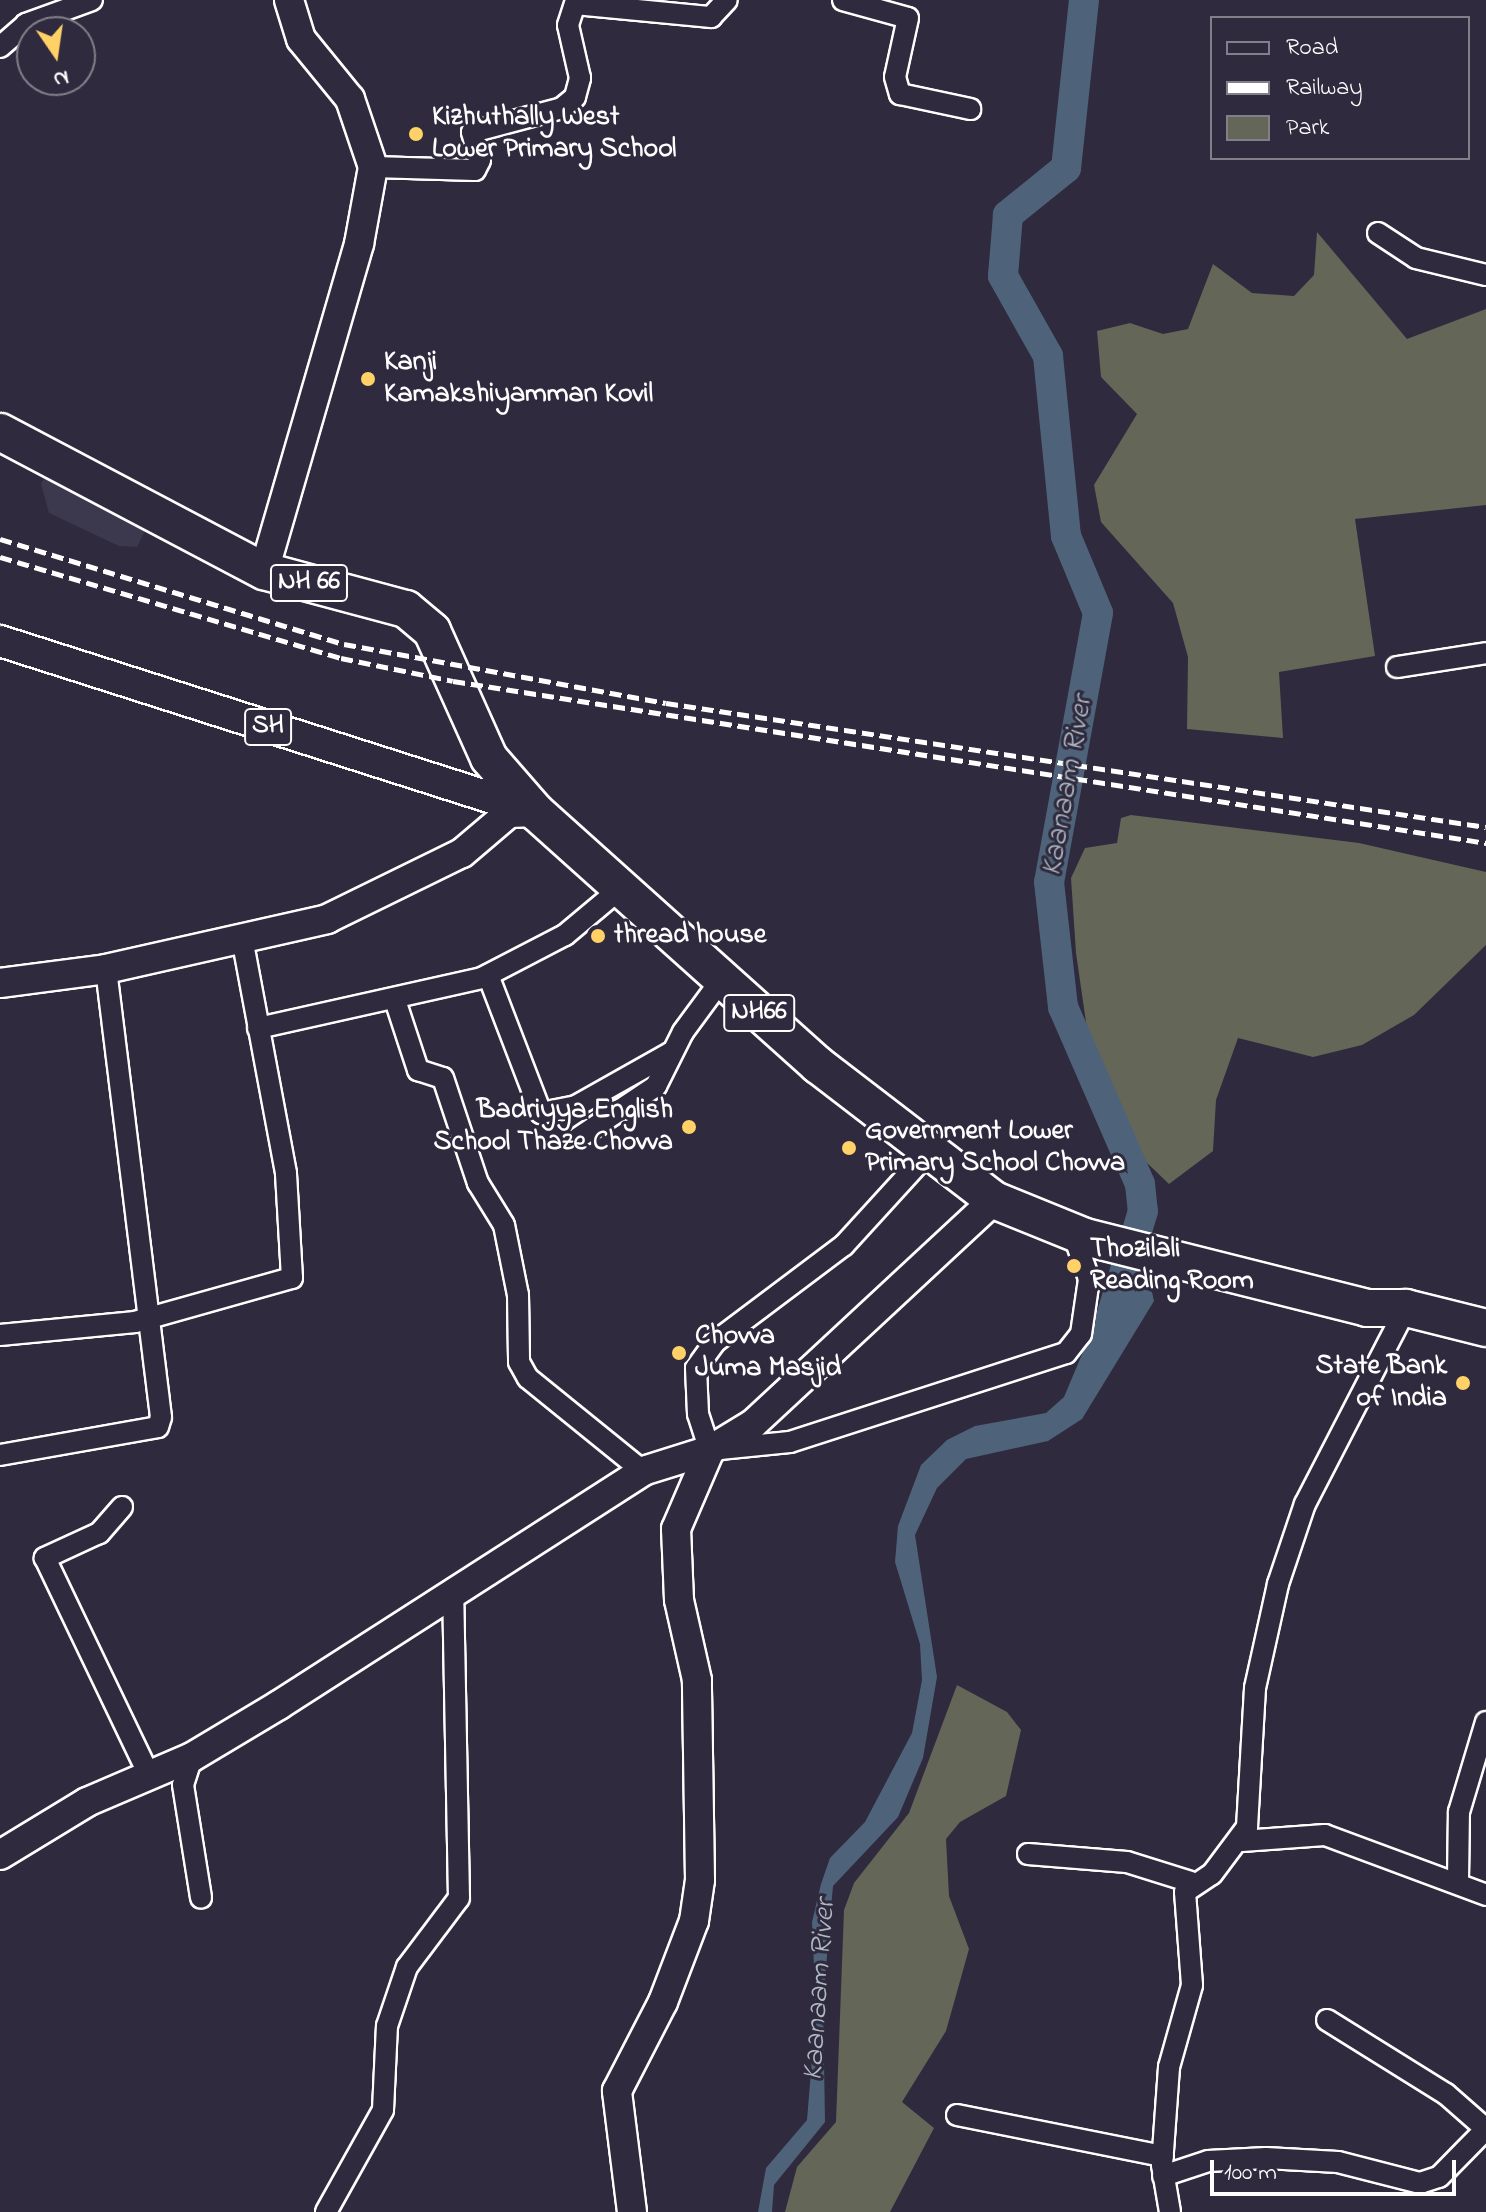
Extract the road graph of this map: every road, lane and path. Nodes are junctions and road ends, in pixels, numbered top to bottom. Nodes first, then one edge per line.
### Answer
1 (92, 0) edge
2 (289, 0) edge
3 (727, 0) edge
4 (843, 0) edge
5 (0, 47) edge
6 (970, 109) dead end
7 (373, 167) junction
8 (1378, 233) dead end
9 (1486, 275) edge
10 (0, 432) edge
11 (264, 571) junction
12 (0, 641) edge
13 (1486, 653) edge
14 (1397, 667) dead end
15 (536, 812) junction
16 (621, 888) junction
17 (243, 943) junction
18 (106, 969) junction
19 (488, 975) junction
20 (722, 979) junction
21 (0, 983) edge
22 (396, 1003) junction
23 (258, 1028) junction
24 (670, 1053) junction
25 (578, 1138) dead end
26 (928, 1153) junction
27 (994, 1200) junction
28 (1084, 1229) junction
29 (1406, 1308) junction
30 (144, 1319) junction
31 (1486, 1328) edge
32 (0, 1335) edge
33 (710, 1450) junction
34 (0, 1455) edge
35 (643, 1471) junction
36 (122, 1507) dead end
37 (453, 1589) junction
38 (1486, 1722) edge
39 (192, 1757) junction
40 (148, 1773) junction
41 (1242, 1841) junction
42 (1028, 1854) dead end
43 (0, 1855) edge
44 (1458, 1880) junction
45 (1191, 1882) junction
46 (1486, 1895) edge
47 (201, 1898) dead end
48 (1327, 2020) dead end
49 (957, 2115) dead end
50 (1486, 2129) edge
51 (1163, 2166) junction
52 (326, 2212) edge
53 (632, 2212) edge
54 (1170, 2212) edge

1 - 5 street
2 - 7 main road
3 - 7 street
4 - 6 street
7 - 11 main road
8 - 9 street
10 - 11 highway, NH 66 / NH 66
11 - 15 highway, NH 66 / NH 66
12 - 15 main road, SH
13 - 14 street
15 - 16 highway, NH66
15 - 17 main road
16 - 19 street
16 - 20 highway, NH66
17 - 18 main road
17 - 23 street
18 - 21 main road
18 - 30 street
19 - 22 street
19 - 24 street
20 - 24 street
20 - 26 highway, NH66
22 - 23 street
22 - 35 street
23 - 30 street
24 - 25 street
26 - 27 highway, NH66
26 - 33 street
27 - 28 highway
27 - 33 main road
28 - 29 highway
28 - 33 street
29 - 31 highway
29 - 41 street
30 - 32 street
30 - 34 street
33 - 35 main road
33 - 53 main road
35 - 37 main road
36 - 40 street
37 - 39 main road
37 - 52 street
38 - 44 street
39 - 40 main road
39 - 47 street
40 - 43 main road
41 - 44 street
41 - 45 street
42 - 45 street
44 - 46 street
45 - 51 street
48 - 50 street
49 - 51 street
50 - 51 street
51 - 54 street

